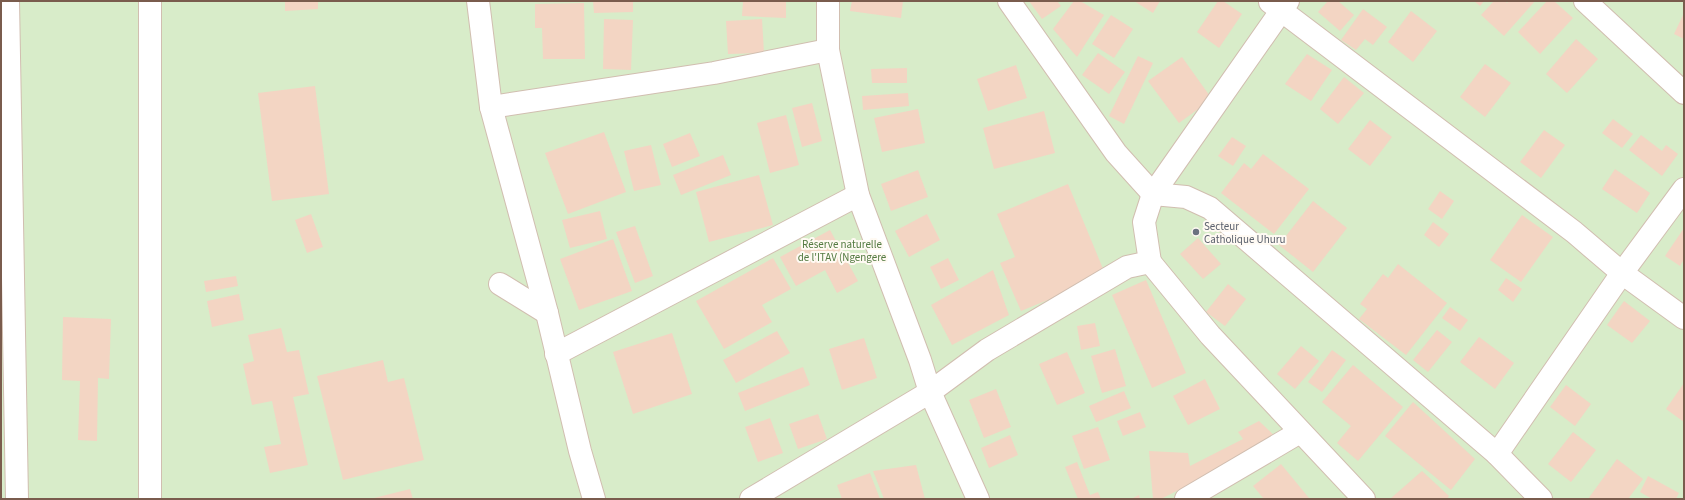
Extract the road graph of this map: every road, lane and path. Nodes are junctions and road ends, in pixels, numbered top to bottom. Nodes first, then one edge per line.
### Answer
1 (8, 1) edge
2 (150, 1) edge
3 (478, 1) edge
4 (828, 1) edge
5 (1009, 1) edge
6 (1586, 1) edge
7 (1280, 4) edge
8 (828, 50) junction
9 (1684, 93) edge
10 (491, 107) junction
11 (1684, 189) edge
12 (1153, 194) junction
13 (858, 195) junction
14 (1150, 262) junction
15 (1622, 274) junction
16 (500, 284) dead end
17 (547, 313) junction
18 (1684, 318) edge
19 (556, 354) junction
20 (930, 392) junction
21 (1300, 432) junction
22 (1497, 454) junction
23 (17, 499) edge
24 (150, 499) edge
25 (594, 499) edge
26 (751, 499) edge
27 (978, 499) edge
28 (1186, 499) edge
29 (1364, 499) edge
30 (1541, 499) edge

1 - 23 street
2 - 24 street
3 - 10 street
4 - 8 street
5 - 12 street
6 - 9 street
7 - 12 street
7 - 15 street
8 - 10 street
8 - 13 street
10 - 17 street
11 - 15 street
12 - 14 street
12 - 22 street
13 - 19 street
13 - 20 street
14 - 20 street
14 - 21 street
15 - 18 street
15 - 22 street
16 - 17 street
17 - 19 street
19 - 25 street
20 - 26 street
20 - 27 street
21 - 28 street
21 - 29 street
22 - 30 street

